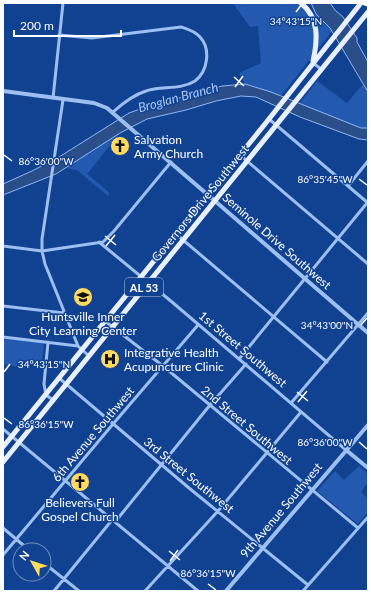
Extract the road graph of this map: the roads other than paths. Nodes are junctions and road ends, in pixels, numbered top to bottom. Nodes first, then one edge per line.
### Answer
1 (63, 3) edge
2 (301, 3) edge
3 (360, 3) edge
4 (368, 12) edge
5 (368, 17) edge
6 (360, 22) junction
7 (59, 35) junction
8 (313, 63) junction
9 (321, 69) junction
10 (3, 91) edge
11 (53, 98) junction
12 (63, 100) junction
13 (113, 112) junction
14 (269, 118) junction
15 (276, 125) junction
16 (240, 155) junction
17 (247, 161) junction
18 (368, 161) edge
19 (171, 162) junction
20 (348, 186) junction
21 (208, 195) junction
22 (214, 201) junction
23 (368, 203) edge
24 (176, 234) junction
25 (339, 238) junction
26 (183, 240) junction
27 (99, 242) junction
28 (3, 246) edge
29 (42, 251) junction
30 (368, 264) edge
31 (141, 276) junction
32 (306, 279) junction
33 (148, 282) junction
34 (3, 306) edge
35 (64, 313) junction
36 (368, 313) edge
37 (274, 317) junction
38 (105, 321) junction
39 (198, 325) junction
40 (359, 325) junction
41 (113, 326) junction
42 (368, 333) edge
43 (3, 337) edge
44 (48, 342) junction
45 (78, 346) junction
46 (82, 350) junction
47 (89, 356) junction
48 (239, 359) junction
49 (327, 362) junction
50 (246, 364) junction
51 (163, 366) junction
52 (59, 378) junction
53 (67, 384) junction
54 (46, 395) junction
55 (54, 400) junction
56 (290, 403) junction
57 (210, 405) junction
58 (301, 412) junction
59 (113, 424) junction
60 (368, 425) edge
61 (3, 430) edge
62 (11, 436) junction
63 (19, 443) junction
64 (3, 447) edge
65 (346, 450) junction
66 (267, 452) junction
67 (3, 462) edge
68 (161, 465) junction
69 (368, 468) edge
70 (64, 481) junction
71 (312, 490) junction
72 (218, 511) junction
73 (368, 516) edge
74 (113, 521) junction
75 (3, 528) edge
76 (358, 528) junction
77 (16, 539) junction
78 (20, 542) edge
79 (263, 548) junction
80 (3, 555) edge
81 (168, 566) junction
82 (52, 569) edge
83 (64, 579) junction
84 (308, 585) junction
85 (54, 591) edge
86 (78, 591) edge
87 (145, 591) edge
88 (198, 591) edge
89 (226, 591) edge
90 (303, 591) edge

1 - 7 street
2 - 8 main road
3 - 8 main road, Governors Drive Southwest / AL 53
4 - 6 main road, Governors Drive Southwest
5 - 6 main road
6 - 9 main road, Governors Drive Southwest / AL 53
7 - 11 street
7 - 13 street
8 - 9 street
8 - 14 main road, Governors Drive Southwest / AL 53
9 - 15 main road, Governors Drive Southwest / AL 53
10 - 11 street, Seminole Drive Southwest
11 - 12 street, Seminole Drive Southwest
12 - 13 street, Seminole Drive Southwest
12 - 29 street
13 - 19 street, Seminole Drive Southwest
14 - 15 street
14 - 16 main road, Governors Drive Southwest / AL 53
15 - 17 main road, Governors Drive Southwest / AL 53
15 - 20 street
16 - 17 street
16 - 21 main road, Governors Drive Southwest / AL 53
17 - 22 main road, Governors Drive Southwest / AL 53
17 - 25 street
18 - 20 street
19 - 21 street, Seminole Drive Southwest
19 - 27 street
20 - 23 street
21 - 22 street, Seminole Drive Southwest
21 - 24 main road, Governors Drive Southwest / AL 53
22 - 26 main road, Governors Drive Southwest / AL 53
22 - 32 street, Seminole Drive Southwest
23 - 25 street
24 - 26 street
24 - 31 main road, Governors Drive Southwest / AL 53
25 - 30 street
25 - 32 street
26 - 33 main road, Governors Drive Southwest / AL 53
26 - 37 street
27 - 29 street
27 - 31 street, 1st Street Southwest
28 - 29 street
29 - 35 street
31 - 33 street, 1st Street Southwest
31 - 38 main road, Governors Drive Southwest / AL 53
32 - 37 street
32 - 40 street, Seminole Drive Southwest
33 - 39 street, 1st Street Southwest
33 - 41 main road, Governors Drive Southwest / AL 53
34 - 35 street
35 - 45 street
36 - 40 street
37 - 48 street
37 - 49 street
38 - 41 street, 2nd Street Southwest
38 - 46 main road, Governors Drive Southwest / AL 53
39 - 48 street, 1st Street Southwest
39 - 51 street, 6th Avenue Southwest
40 - 42 street, Seminole Drive Southwest
40 - 49 street
41 - 47 main road, Governors Drive Southwest / AL 53
41 - 51 street, 2nd Street Southwest
43 - 44 street
44 - 45 street
44 - 54 street
45 - 46 street
46 - 47 street
46 - 52 main road, Governors Drive Southwest / AL 53
47 - 53 main road, Governors Drive Southwest / AL 53
48 - 50 street, 1st Street Southwest
49 - 56 street
50 - 56 street, 1st Street Southwest
50 - 57 street
51 - 57 street, 2nd Street Southwest
51 - 59 street, 6th Avenue Southwest
52 - 53 street, 3rd Street Southwest
52 - 54 main road, Governors Drive Southwest / AL 53
53 - 55 main road, Governors Drive Southwest / AL 53
53 - 59 street, 3rd Street Southwest
54 - 55 street
54 - 62 main road, Governors Drive Southwest / AL 53
55 - 63 main road, Governors Drive Southwest / AL 53
56 - 58 street, 1st Street Southwest
57 - 66 street, 2nd Street Southwest
57 - 68 street
58 - 65 street, 1st Street Southwest
58 - 66 street
59 - 68 street, 3rd Street Southwest
59 - 70 street, 6th Avenue Southwest
60 - 65 street, 9th Avenue Southwest
61 - 62 street
62 - 63 street
62 - 64 main road, Governors Drive Southwest / AL 53
63 - 67 main road, Governors Drive Southwest / AL 53
63 - 70 street
65 - 69 street, 1st Street Southwest
65 - 71 street, 9th Avenue Southwest
66 - 71 street, 2nd Street Southwest
66 - 72 street
68 - 72 street, 3rd Street Southwest
68 - 74 street
70 - 74 street
70 - 77 street, 6th Avenue Southwest
71 - 76 street, 2nd Street Southwest
71 - 79 street, 9th Avenue Southwest
72 - 79 street, 3rd Street Southwest
72 - 81 street
73 - 76 street
74 - 81 street
74 - 83 street
75 - 77 street
76 - 84 street
77 - 78 street
77 - 80 street, 6th Avenue Southwest
79 - 84 street, 3rd Street Southwest
79 - 89 street, 9th Avenue Southwest
81 - 87 street
81 - 88 street
82 - 83 street
83 - 85 street
83 - 86 street
84 - 90 street

